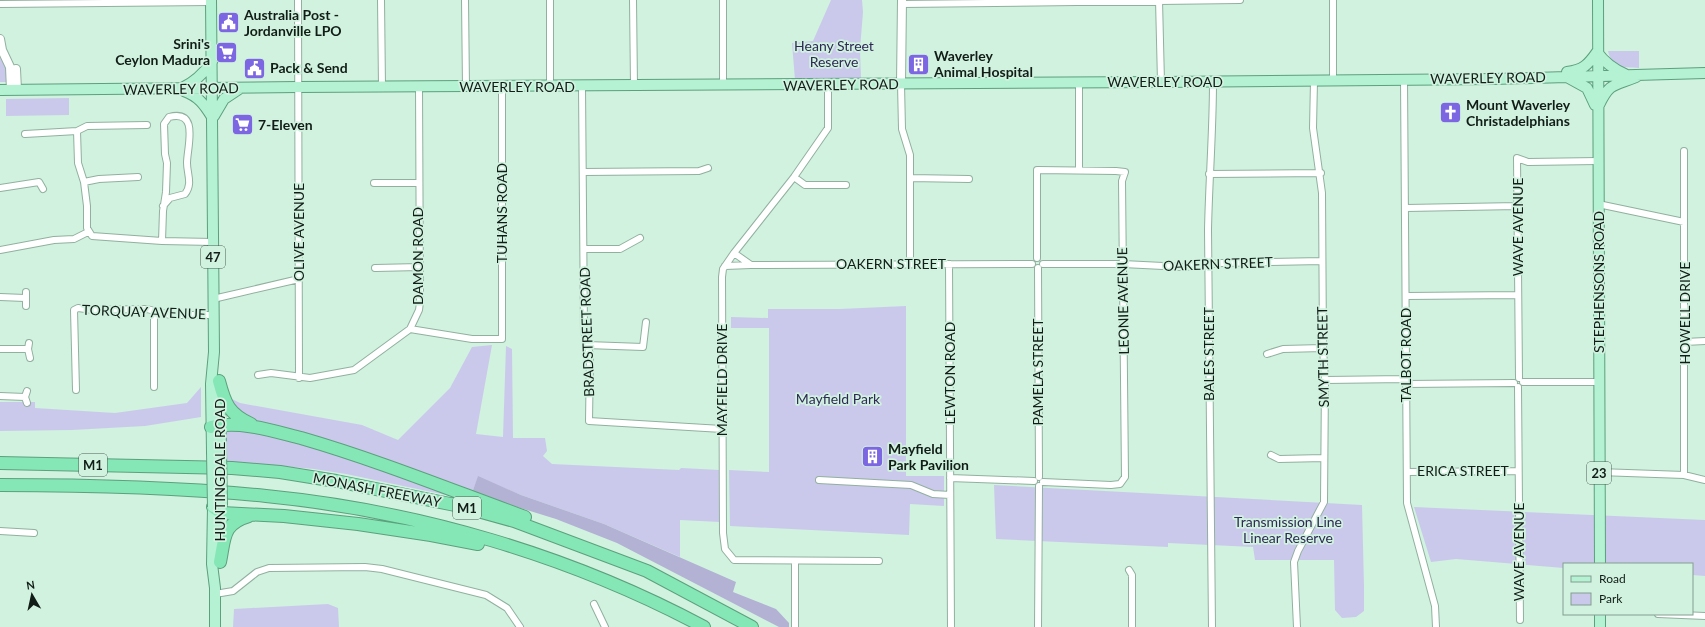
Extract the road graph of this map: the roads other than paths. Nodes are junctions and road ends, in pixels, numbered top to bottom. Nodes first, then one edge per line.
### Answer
1 (298, 0) edge
2 (381, 0) edge
3 (465, 0) edge
4 (550, 0) edge
5 (633, 0) edge
6 (723, 0) edge
7 (1159, 0) edge
8 (1240, 0) edge
9 (1333, 0) edge
10 (1598, 0) edge
11 (211, 1) edge
12 (983, 1) edge
13 (81, 2) edge
14 (902, 2) edge
15 (0, 4) edge
16 (1, 43) edge
17 (1597, 52) junction
18 (212, 62) junction
19 (1705, 73) edge
20 (1626, 74) junction
21 (1646, 74) junction
22 (1552, 76) junction
23 (1567, 76) junction
24 (1598, 76) junction
25 (1404, 79) junction
26 (1333, 80) junction
27 (1314, 81) junction
28 (1161, 82) junction
29 (1213, 82) junction
30 (1078, 83) junction
31 (901, 84) junction
32 (828, 85) junction
33 (582, 86) junction
34 (634, 86) junction
35 (723, 86) junction
36 (298, 87) junction
37 (382, 87) junction
38 (419, 87) junction
39 (466, 87) junction
40 (502, 87) junction
41 (550, 87) junction
42 (241, 88) junction
43 (180, 89) junction
44 (212, 89) junction
45 (0, 90) edge
46 (14, 90) junction
47 (1597, 109) junction
48 (213, 119) junction
49 (148, 124) dead end
50 (77, 132) junction
51 (25, 134) dead end
52 (1684, 150) dead end
53 (1598, 161) junction
54 (708, 168) dead end
55 (1079, 170) junction
56 (583, 172) junction
57 (1209, 174) junction
58 (1320, 174) junction
59 (794, 177) junction
60 (138, 178) dead end
61 (910, 178) junction
62 (969, 179) dead end
63 (84, 182) junction
64 (418, 183) junction
65 (374, 184) dead end
66 (846, 185) dead end
67 (0, 188) edge
68 (43, 189) dead end
69 (1598, 204) junction
70 (163, 206) junction
71 (1518, 206) junction
72 (1406, 208) junction
73 (1684, 222) junction
74 (88, 232) junction
75 (640, 238) dead end
76 (162, 241) junction
77 (213, 242) junction
78 (585, 249) junction
79 (0, 250) edge
80 (734, 253) junction
81 (1037, 258) junction
82 (1322, 261) junction
83 (910, 264) junction
84 (949, 264) junction
85 (1032, 264) junction
86 (1123, 264) junction
87 (751, 265) junction
88 (1209, 265) junction
89 (725, 266) junction
90 (1040, 266) junction
91 (420, 267) junction
92 (375, 268) dead end
93 (299, 279) junction
94 (1518, 295) junction
95 (1406, 296) junction
96 (0, 297) edge
97 (214, 299) junction
98 (26, 306) dead end
99 (154, 311) junction
100 (214, 315) junction
101 (646, 322) dead end
102 (410, 329) junction
103 (1705, 341) edge
104 (1685, 342) junction
105 (588, 345) junction
106 (1323, 348) junction
107 (0, 349) edge
108 (214, 352) junction
109 (1267, 354) dead end
110 (30, 358) dead end
111 (258, 375) dead end
112 (299, 378) junction
113 (1325, 380) junction
114 (1521, 380) junction
115 (219, 381) junction
116 (1406, 382) junction
117 (1599, 382) junction
118 (1516, 385) junction
119 (154, 387) dead end
120 (76, 390) dead end
121 (0, 396) edge
122 (26, 397) dead end
123 (216, 426) junction
124 (261, 428) junction
125 (722, 429) junction
126 (1272, 455) dead end
127 (1324, 458) junction
128 (0, 463) edge
129 (1518, 471) junction
130 (1407, 472) junction
131 (1599, 472) junction
132 (1684, 475) junction
133 (950, 478) junction
134 (1036, 479) junction
135 (819, 480) dead end
136 (1705, 480) edge
137 (1041, 484) junction
138 (0, 485) edge
139 (950, 495) junction
140 (219, 509) junction
141 (256, 514) junction
142 (0, 531) edge
143 (34, 533) dead end
144 (795, 561) junction
145 (879, 561) dead end
146 (220, 562) junction
147 (560, 563) junction
148 (1600, 563) edge
149 (1129, 570) dead end
150 (647, 571) junction
151 (215, 591) junction
152 (594, 604) dead end
153 (1600, 615) edge
154 (1682, 615) edge
155 (1705, 616) edge
156 (1520, 620) dead end
157 (215, 627) edge
158 (520, 627) edge
159 (605, 627) edge
160 (704, 627) edge
161 (752, 627) edge
162 (795, 627) edge
163 (951, 627) edge
164 (1038, 627) edge
165 (1132, 627) edge
166 (1212, 627) edge
167 (1297, 627) edge
168 (1436, 627) edge
169 (1600, 627) edge

1 - 36 street, OLIVE AVENUE
2 - 37 street
3 - 39 street
4 - 41 street
5 - 34 street
6 - 35 street
7 - 8 street
7 - 12 street
7 - 28 street
9 - 26 street
10 - 17 main road, STEPHENSONS ROAD / 23
11 - 13 street
11 - 18 main road, HUNTINGDALE ROAD / 47
12 - 14 street
13 - 15 street
14 - 31 street
16 - 46 street
17 - 20 main road
17 - 22 main road
17 - 24 main road, STEPHENSONS ROAD / 23
18 - 43 main road
18 - 44 main road, HUNTINGDALE ROAD / 47
19 - 21 main road, WAVERLEY ROAD
20 - 21 main road, WAVERLEY ROAD
20 - 24 main road, WAVERLEY ROAD
21 - 47 main road
22 - 23 main road, WAVERLEY ROAD
22 - 25 main road, WAVERLEY ROAD
23 - 24 main road, WAVERLEY ROAD
23 - 47 main road
24 - 47 main road, STEPHENSONS ROAD / 23
25 - 26 main road, WAVERLEY ROAD
25 - 72 street, TALBOT ROAD
26 - 27 main road, WAVERLEY ROAD
27 - 29 main road, WAVERLEY ROAD
27 - 58 street, SMYTH STREET
28 - 29 main road, WAVERLEY ROAD
28 - 30 main road, WAVERLEY ROAD
29 - 57 street, BALES STREET
30 - 31 main road, WAVERLEY ROAD
30 - 55 street
31 - 32 main road, WAVERLEY ROAD
31 - 61 street
32 - 35 main road, WAVERLEY ROAD
32 - 59 street, MAYFIELD DRIVE
33 - 34 main road, WAVERLEY ROAD
33 - 41 main road, WAVERLEY ROAD
33 - 56 street, BRADSTREET ROAD
34 - 35 main road, WAVERLEY ROAD
36 - 37 main road, WAVERLEY ROAD
36 - 42 main road, WAVERLEY ROAD
36 - 93 street, OLIVE AVENUE
37 - 38 main road, WAVERLEY ROAD
38 - 39 main road, WAVERLEY ROAD
38 - 64 street, DAMON ROAD
39 - 40 main road, WAVERLEY ROAD
40 - 41 main road, WAVERLEY ROAD
40 - 102 street, TUHANS ROAD
42 - 44 main road, WAVERLEY ROAD
42 - 48 main road
43 - 44 main road, WAVERLEY ROAD
43 - 46 main road, WAVERLEY ROAD
43 - 48 main road
44 - 48 main road, HUNTINGDALE ROAD / 47
45 - 46 main road, WAVERLEY ROAD
47 - 53 main road, STEPHENSONS ROAD / 23
48 - 77 main road, HUNTINGDALE ROAD / 47
49 - 50 street
50 - 51 street
50 - 63 street
52 - 73 street, HOWELL DRIVE
53 - 69 main road, STEPHENSONS ROAD / 23
53 - 71 street, WAVE AVENUE
54 - 56 street
55 - 81 street
55 - 86 street, LEONIE AVENUE
56 - 78 street, BRADSTREET ROAD
57 - 58 street
57 - 88 street, BALES STREET
58 - 82 street, SMYTH STREET
59 - 66 street
59 - 80 street, MAYFIELD DRIVE
60 - 63 street
61 - 62 street
61 - 83 street
63 - 74 street
64 - 65 street
64 - 91 street, DAMON ROAD
67 - 68 street
69 - 73 street
69 - 117 main road, STEPHENSONS ROAD / 23
70 - 70 street
70 - 76 street
71 - 72 street
71 - 94 street, WAVE AVENUE
72 - 95 street, TALBOT ROAD
73 - 104 street, HOWELL DRIVE
74 - 76 street
74 - 79 street
75 - 78 street
76 - 77 street
77 - 97 main road, HUNTINGDALE ROAD / 47
78 - 105 street, BRADSTREET ROAD
80 - 87 street
80 - 89 street, MAYFIELD DRIVE
81 - 85 street
81 - 90 street
82 - 88 street, OAKERN STREET
82 - 106 street, SMYTH STREET
83 - 84 street, OAKERN STREET
83 - 87 street, OAKERN STREET
84 - 85 street, OAKERN STREET
84 - 133 street, LEWTON ROAD
85 - 90 street
86 - 88 street, OAKERN STREET
86 - 90 street, OAKERN STREET
86 - 137 street, LEONIE AVENUE
87 - 89 street, OAKERN STREET
88 - 166 street, BALES STREET
89 - 125 street, MAYFIELD DRIVE
90 - 134 street, PAMELA STREET
91 - 92 street
91 - 102 street, DAMON ROAD
93 - 97 street
93 - 112 street, OLIVE AVENUE
94 - 95 street
94 - 114 street, WAVE AVENUE
95 - 116 street, TALBOT ROAD
96 - 98 street
97 - 100 main road, HUNTINGDALE ROAD / 47
99 - 100 street, TORQUAY AVENUE
99 - 119 street
99 - 120 street, TORQUAY AVENUE
100 - 108 main road, HUNTINGDALE ROAD / 47
101 - 105 street
102 - 112 street, DAMON ROAD
103 - 104 street
104 - 132 street, HOWELL DRIVE
105 - 125 street, BRADSTREET ROAD
106 - 109 street
106 - 113 street, SMYTH STREET
107 - 110 street
108 - 115 main road, HUNTINGDALE ROAD / 47
108 - 123 main road, HUNTINGDALE ROAD / 47
111 - 112 street, DAMON ROAD
113 - 116 street
113 - 127 street, SMYTH STREET
114 - 117 street
114 - 118 street
115 - 123 main road, HUNTINGDALE ROAD / 47
115 - 124 highway
116 - 118 street
116 - 130 street, TALBOT ROAD
117 - 131 main road, STEPHENSONS ROAD / 23
118 - 129 street, WAVE AVENUE
121 - 122 street
123 - 124 highway
123 - 140 main road, HUNTINGDALE ROAD / 47, bridge
124 - 150 highway
125 - 144 street, MAYFIELD DRIVE
126 - 127 street
127 - 167 street, SMYTH STREET
128 - 150 highway, MONASH FREEWAY / M1
129 - 130 street, ERICA STREET
129 - 156 street, WAVE AVENUE
130 - 168 street, TALBOT ROAD
131 - 132 street
131 - 148 main road, STEPHENSONS ROAD / 23
132 - 136 street
133 - 134 street
133 - 139 street, LEWTON ROAD
134 - 137 street
135 - 139 street
137 - 164 street
138 - 147 highway, MONASH FREEWAY / M1
139 - 163 street, LEWTON ROAD
140 - 141 highway
140 - 146 main road, HUNTINGDALE ROAD / 47
140 - 151 main road, HUNTINGDALE ROAD / 47
141 - 146 highway
141 - 147 highway
142 - 143 street
144 - 145 street, MAYFIELD DRIVE
144 - 162 street
146 - 151 main road, HUNTINGDALE ROAD / 47
147 - 160 highway, MONASH FREEWAY / M1
149 - 165 street
150 - 161 highway, MONASH FREEWAY / M1
151 - 157 main road, HUNTINGDALE ROAD / 47
151 - 158 street
152 - 159 street
153 - 169 main road
154 - 155 street

